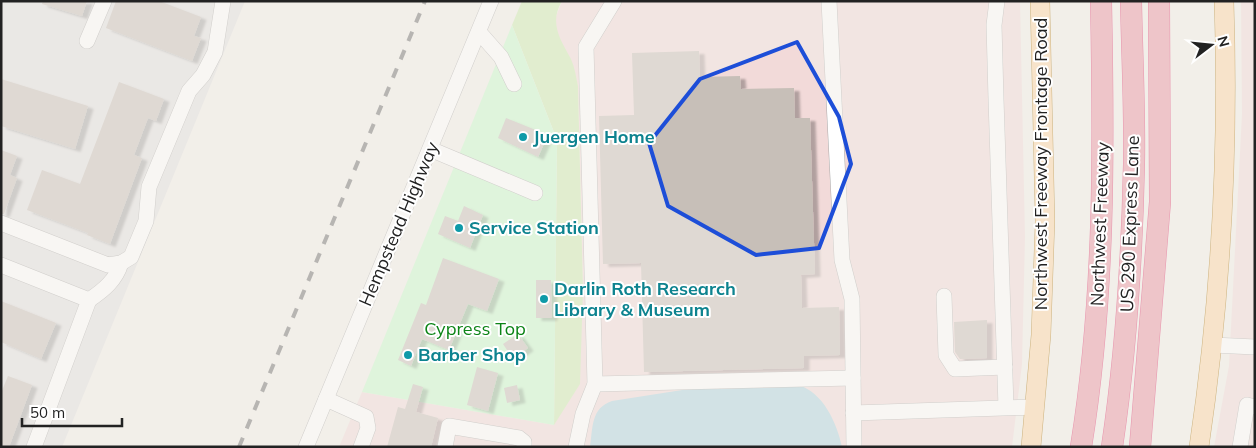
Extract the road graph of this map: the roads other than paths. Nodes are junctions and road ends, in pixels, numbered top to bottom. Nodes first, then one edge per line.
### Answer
1 (104, 1) edge
2 (223, 1) edge
3 (491, 1) edge
4 (614, 1) edge
5 (829, 1) edge
6 (997, 1) edge
7 (1040, 1) edge
8 (1101, 1) edge
9 (1131, 1) edge
10 (1159, 1) edge
11 (1224, 1) edge
12 (479, 32) junction
13 (87, 41) dead end
14 (514, 84) dead end
15 (430, 149) junction
16 (535, 193) dead end
17 (1, 223) edge
18 (121, 263) junction
19 (1, 265) edge
20 (944, 296) dead end
21 (89, 300) junction
22 (1213, 345) junction
23 (1255, 347) edge
24 (1005, 367) junction
25 (853, 378) junction
26 (595, 384) junction
27 (326, 399) junction
28 (1035, 406) junction
29 (1255, 406) edge
30 (1006, 407) junction
31 (853, 413) junction
32 (34, 447) edge
33 (306, 447) edge
34 (360, 447) edge
35 (445, 447) edge
36 (524, 447) edge
37 (576, 447) edge
38 (854, 447) edge
39 (1031, 447) edge
40 (1081, 447) edge
41 (1112, 447) edge
42 (1140, 447) edge
43 (1199, 447) edge
44 (1240, 447) edge

1 - 13 street
2 - 18 street
3 - 12 street, Hempstead Highway
4 - 26 street
5 - 25 street
6 - 24 street
7 - 28 main road, Northwest Freeway Frontage Road
8 - 40 highway, Northwest Freeway
9 - 41 highway, US 290 Express Lane
10 - 42 highway
11 - 22 main road
12 - 14 street
12 - 15 street, Hempstead Highway
15 - 16 street
15 - 27 street, Hempstead Highway
17 - 18 street
18 - 21 street
19 - 21 street
20 - 24 street
21 - 32 street
22 - 23 street
22 - 43 main road
24 - 30 street
25 - 26 street
25 - 31 street
26 - 37 street
27 - 33 street, Hempstead Highway
27 - 34 street
28 - 30 street
28 - 39 main road, Northwest Freeway Frontage Road
29 - 44 street
30 - 31 street
31 - 38 street
35 - 36 street

